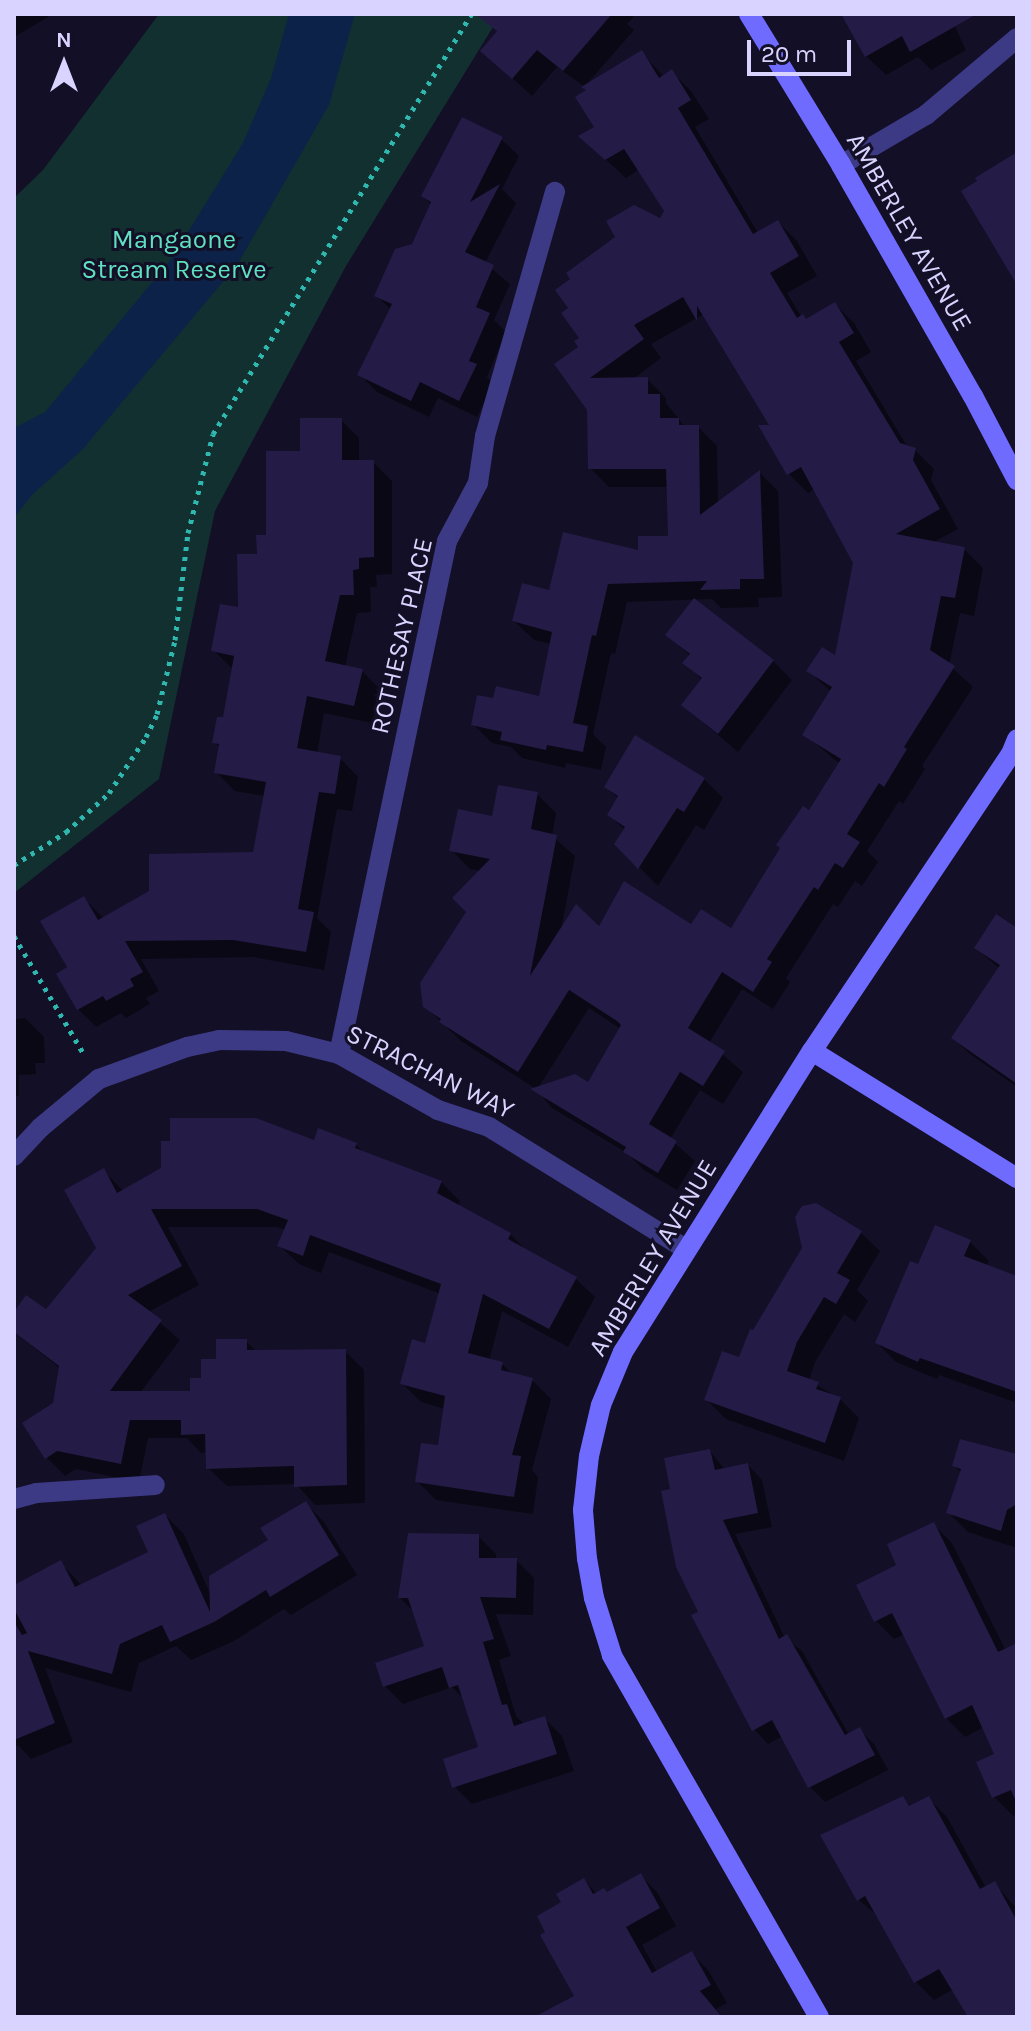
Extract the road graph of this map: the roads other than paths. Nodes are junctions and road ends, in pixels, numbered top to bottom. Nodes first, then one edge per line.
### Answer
1 (749, 14) edge
2 (1017, 38) edge
3 (841, 165) junction
4 (555, 192) dead end
5 (1017, 480) edge
6 (1017, 739) edge
7 (812, 1051) junction
8 (339, 1054) junction
9 (14, 1156) edge
10 (1017, 1178) edge
11 (686, 1249) junction
12 (155, 1485) dead end
13 (14, 1499) edge
14 (819, 2017) edge

1 - 3 street, AMBERLEY AVENUE
2 - 3 street
3 - 5 street, AMBERLEY AVENUE
4 - 8 street, ROTHESAY PLACE
6 - 7 street, AMBERLEY AVENUE
7 - 10 street
7 - 11 street, AMBERLEY AVENUE
8 - 9 street, STRACHAN WAY
8 - 11 street, STRACHAN WAY
11 - 14 street, AMBERLEY AVENUE
12 - 13 street

